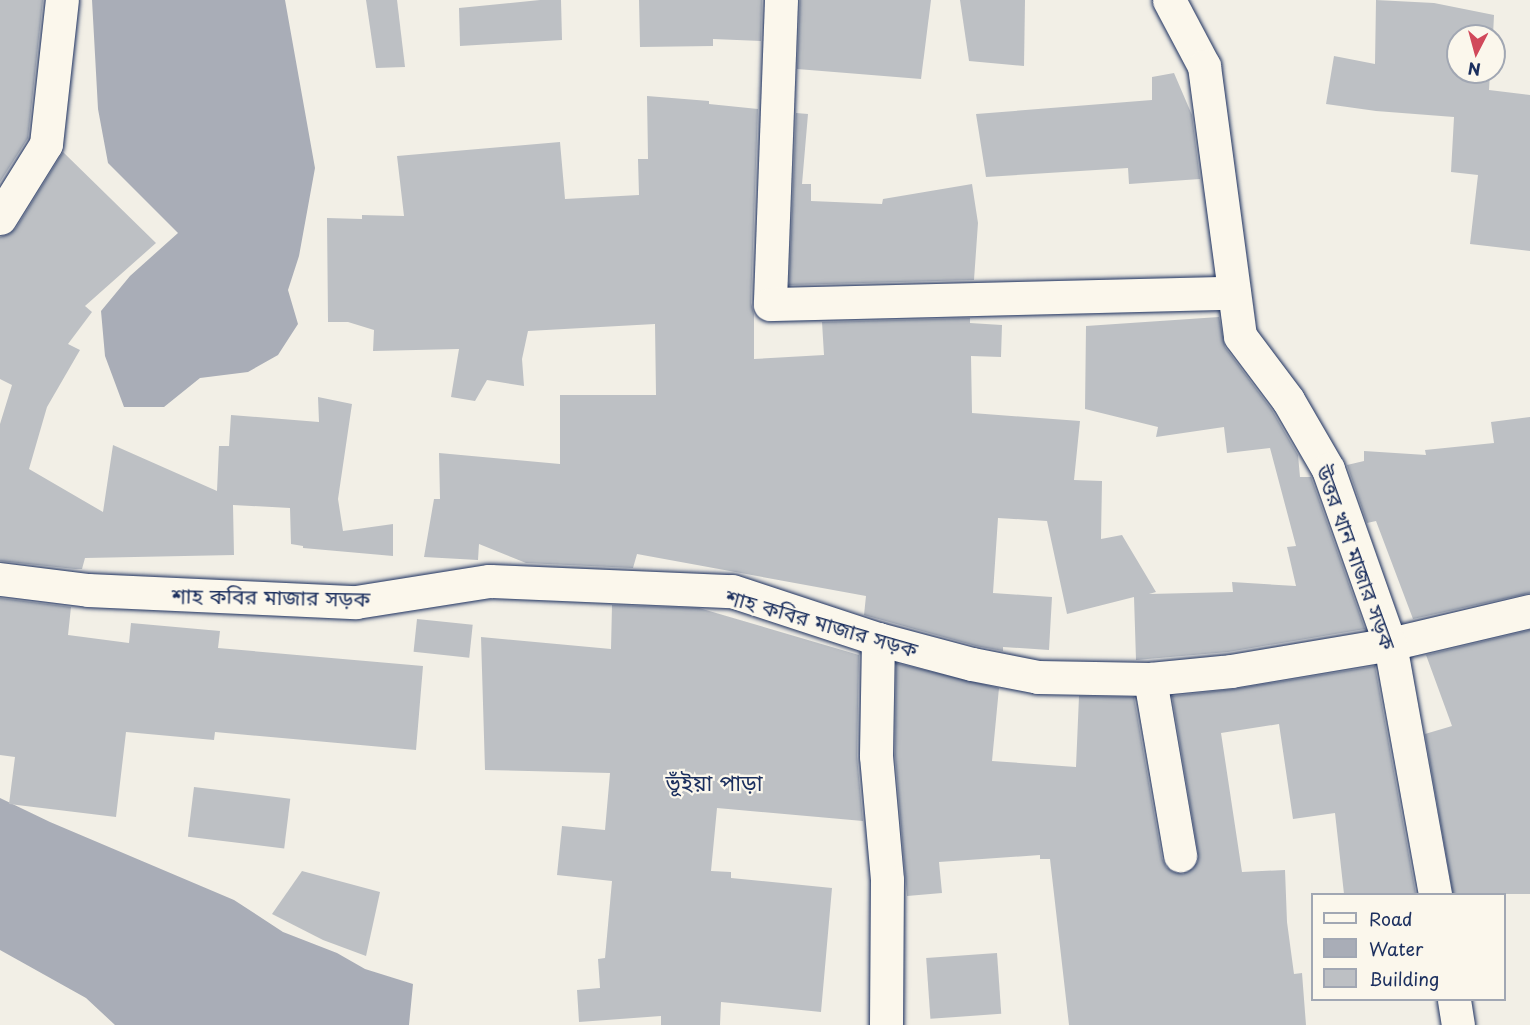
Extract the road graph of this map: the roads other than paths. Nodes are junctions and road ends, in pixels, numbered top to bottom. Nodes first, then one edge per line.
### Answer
1 (62, 0) edge
2 (781, 0) edge
3 (1169, 0) edge
4 (0, 218) edge
5 (1234, 293) junction
6 (0, 579) edge
7 (1530, 611) edge
8 (878, 639) junction
9 (1390, 644) junction
10 (1150, 679) junction
11 (1180, 855) dead end
12 (1436, 893) edge
13 (1454, 1001) edge
14 (886, 1025) edge
15 (1458, 1025) edge

1 - 4 street
2 - 5 street
3 - 5 street, উত্তর খান মাজার সড়ক
5 - 9 street, উত্তর খান মাজার সড়ক
6 - 8 street, শাহ কবির মাজার সড়ক
7 - 9 street, শাহ কবির মাজার সড়ক
8 - 10 street, শাহ কবির মাজার সড়ক
8 - 14 street
9 - 10 street, শাহ কবির মাজার সড়ক
9 - 12 street, উত্তর খান মাজার সড়ক
10 - 11 street
13 - 15 street

